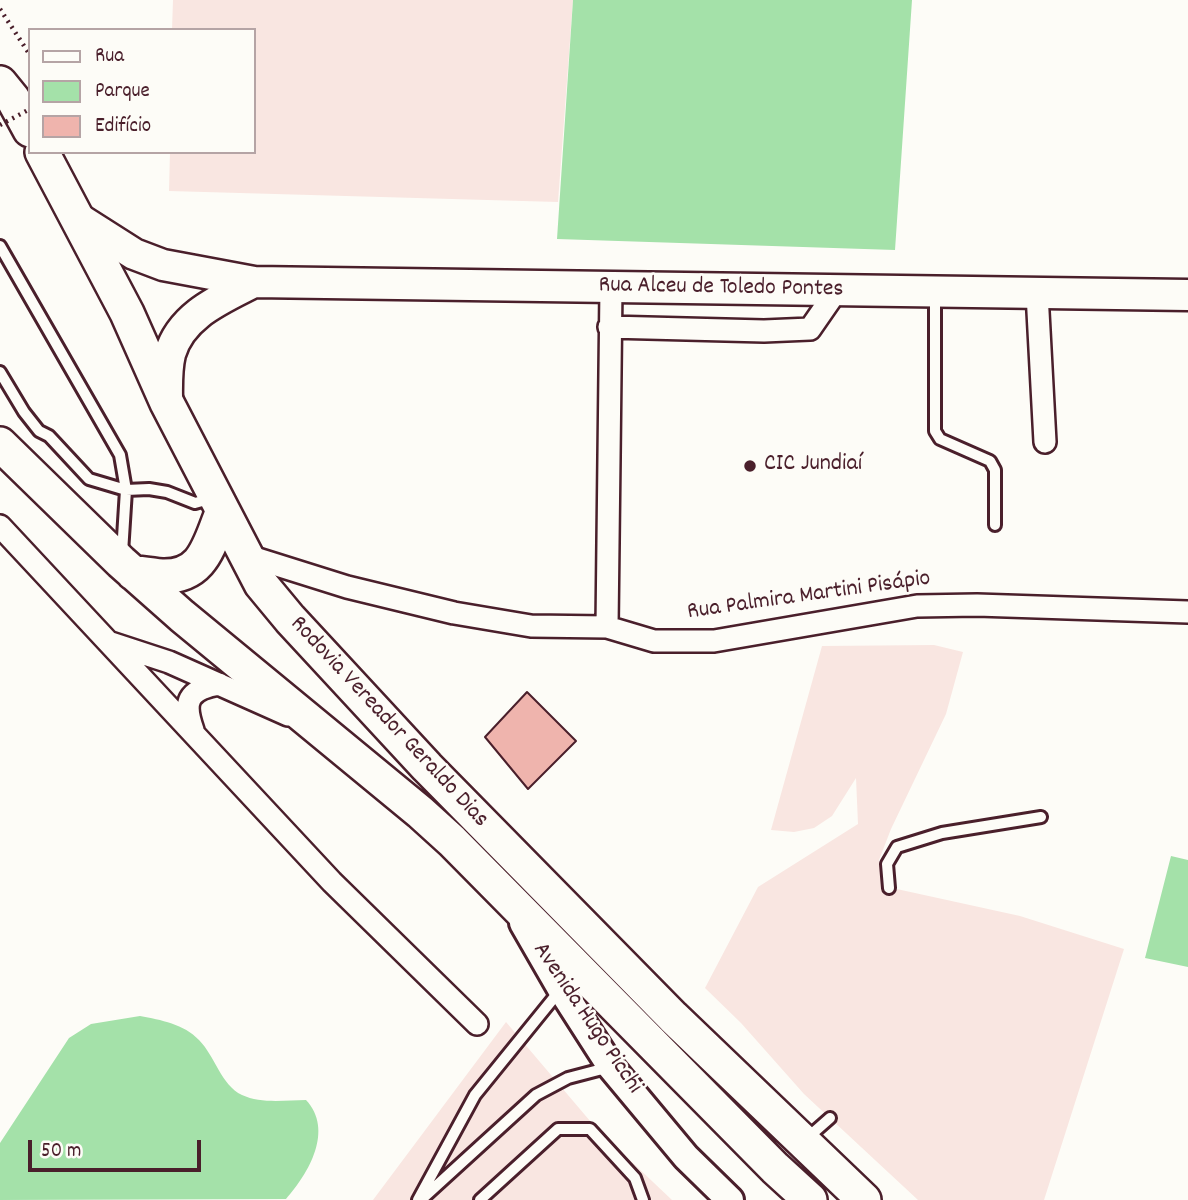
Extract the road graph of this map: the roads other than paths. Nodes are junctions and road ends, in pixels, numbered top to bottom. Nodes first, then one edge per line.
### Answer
1 (0, 83) edge
2 (28, 126) edge
3 (43, 154) edge
4 (79, 219) junction
5 (0, 246) edge
6 (254, 282) junction
7 (611, 287) junction
8 (837, 290) junction
9 (935, 292) junction
10 (1037, 293) junction
11 (1188, 295) edge
12 (608, 327) junction
13 (0, 372) edge
14 (167, 403) junction
15 (1045, 442) dead end
16 (0, 444) edge
17 (126, 490) junction
18 (219, 505) junction
19 (995, 525) dead end
20 (0, 526) edge
21 (245, 555) junction
22 (127, 567) junction
23 (1188, 612) edge
24 (607, 627) junction
25 (109, 643) junction
26 (219, 684) junction
27 (319, 730) junction
28 (195, 735) junction
29 (1041, 817) dead end
30 (889, 888) dead end
31 (506, 895) junction
32 (561, 989) junction
33 (477, 1024) dead end
34 (611, 1067) junction
35 (830, 1118) dead end
36 (803, 1142) junction
37 (419, 1200) edge
38 (480, 1200) edge
39 (643, 1200) edge
40 (730, 1200) edge
41 (810, 1200) edge
42 (864, 1200) edge

1 - 2 main road
3 - 4 main road, Rodovia Vereador Geraldo Dias
4 - 6 main road, Rua Alceu de Toledo Pontes
4 - 14 main road, Rodovia Vereador Geraldo Dias
5 - 17 lane
6 - 7 main road, Rua Alceu de Toledo Pontes
6 - 14 main road, Rua Alceu de Toledo Pontes
7 - 8 main road, Rua Alceu de Toledo Pontes
7 - 12 street
8 - 9 main road, Rua Alceu de Toledo Pontes
8 - 12 street
9 - 10 main road, Rua Alceu de Toledo Pontes
9 - 19 lane
10 - 11 main road, Rua Alceu de Toledo Pontes
10 - 15 street
12 - 24 street
13 - 17 lane
14 - 18 main road, Rodovia Vereador Geraldo Dias
16 - 22 main road, Rodovia Vereador Geraldo Dias
17 - 18 lane
17 - 22 lane
18 - 21 main road, Rodovia Vereador Geraldo Dias
18 - 22 main road
20 - 25 street
21 - 24 street, Rua Palmira Martini Pisápio
21 - 36 main road, Rodovia Vereador Geraldo Dias
22 - 27 main road, Rodovia Vereador Geraldo Dias
23 - 24 street, Rua Palmira Martini Pisápio
25 - 26 street
25 - 28 street
26 - 27 street
26 - 28 street
27 - 31 main road, Rodovia Vereador Geraldo Dias
28 - 33 street
29 - 30 lane
31 - 32 street, Avenida Hugo Picchi
31 - 41 main road, Rodovia Vereador Geraldo Dias
32 - 34 street, Avenida Hugo Picchi
32 - 37 lane
34 - 37 lane
34 - 40 street, Avenida Hugo Picchi
35 - 36 lane
36 - 42 main road, Rodovia Vereador Geraldo Dias
38 - 39 lane

